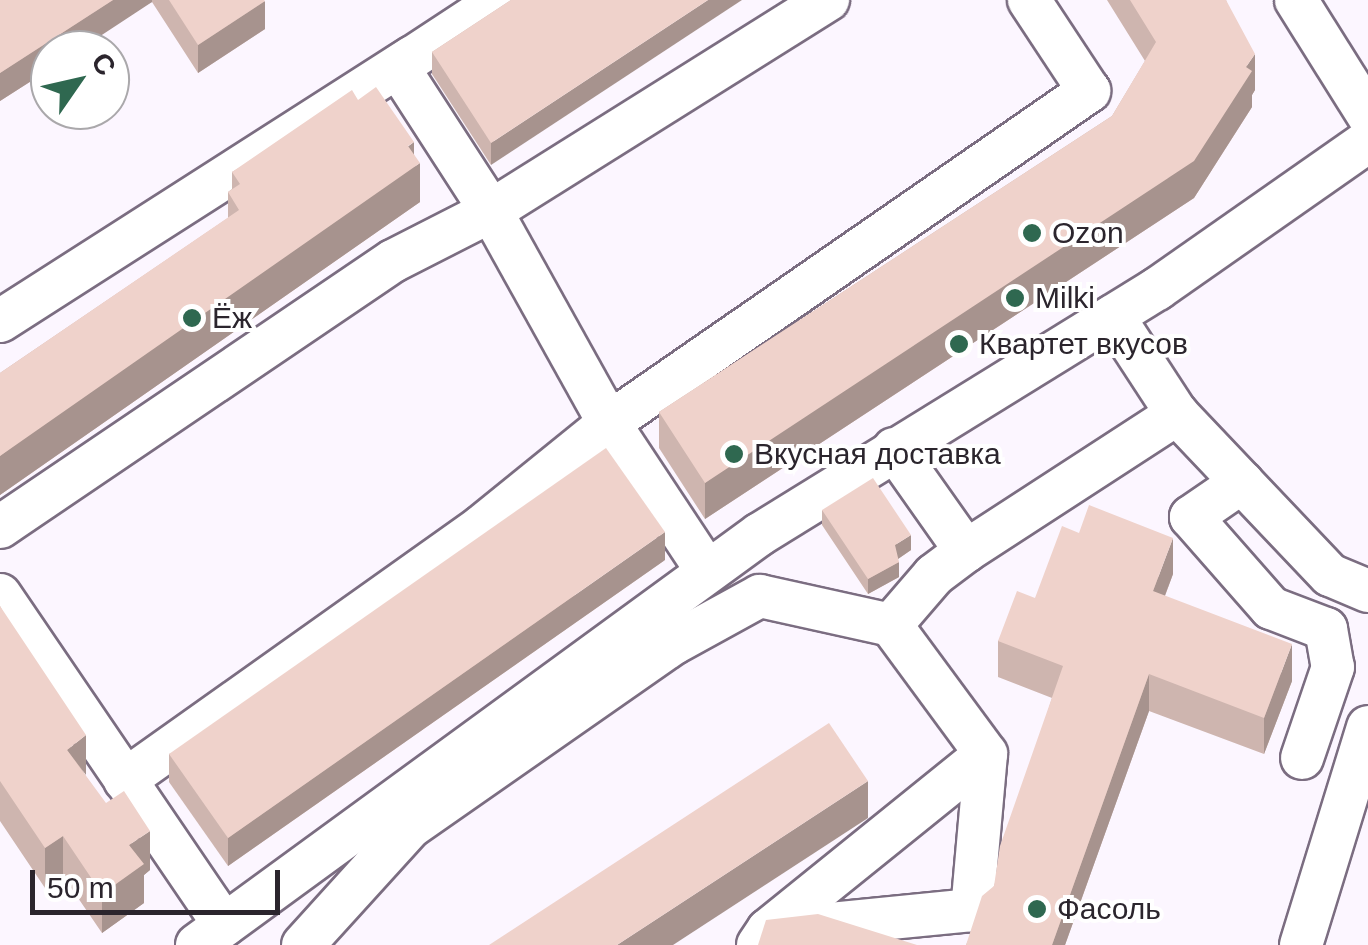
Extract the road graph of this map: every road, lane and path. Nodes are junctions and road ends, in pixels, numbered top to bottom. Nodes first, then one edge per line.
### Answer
1 (500, 0) edge
2 (828, 0) edge
3 (1029, 0) edge
4 (1296, 0) edge
5 (412, 58) junction
6 (1368, 116) edge
7 (1368, 141) edge
8 (491, 211) junction
9 (1112, 316) junction
10 (0, 321) edge
11 (1177, 414) junction
12 (609, 423) junction
13 (894, 449) junction
14 (1242, 482) junction
15 (0, 527) edge
16 (966, 550) junction
17 (707, 571) junction
18 (1368, 591) edge
19 (0, 595) edge
20 (890, 625) junction
21 (1368, 727) edge
22 (986, 754) junction
23 (1302, 758) dead end
24 (126, 780) junction
25 (211, 935) edge
26 (763, 937) edge
27 (1309, 941) edge
28 (303, 945) edge

1 - 5 street
2 - 8 street
3 - 12 street
4 - 6 street
5 - 8 street
5 - 10 street
7 - 9 street
8 - 12 street
8 - 15 street
9 - 11 street
9 - 13 street
11 - 14 street
11 - 16 street
12 - 17 street
12 - 24 street
13 - 16 street
13 - 17 street
14 - 18 street
14 - 23 street
16 - 20 street
17 - 25 street
19 - 24 street
20 - 22 street
20 - 28 street
21 - 27 street
22 - 26 street
22 - 26 street
24 - 25 street

